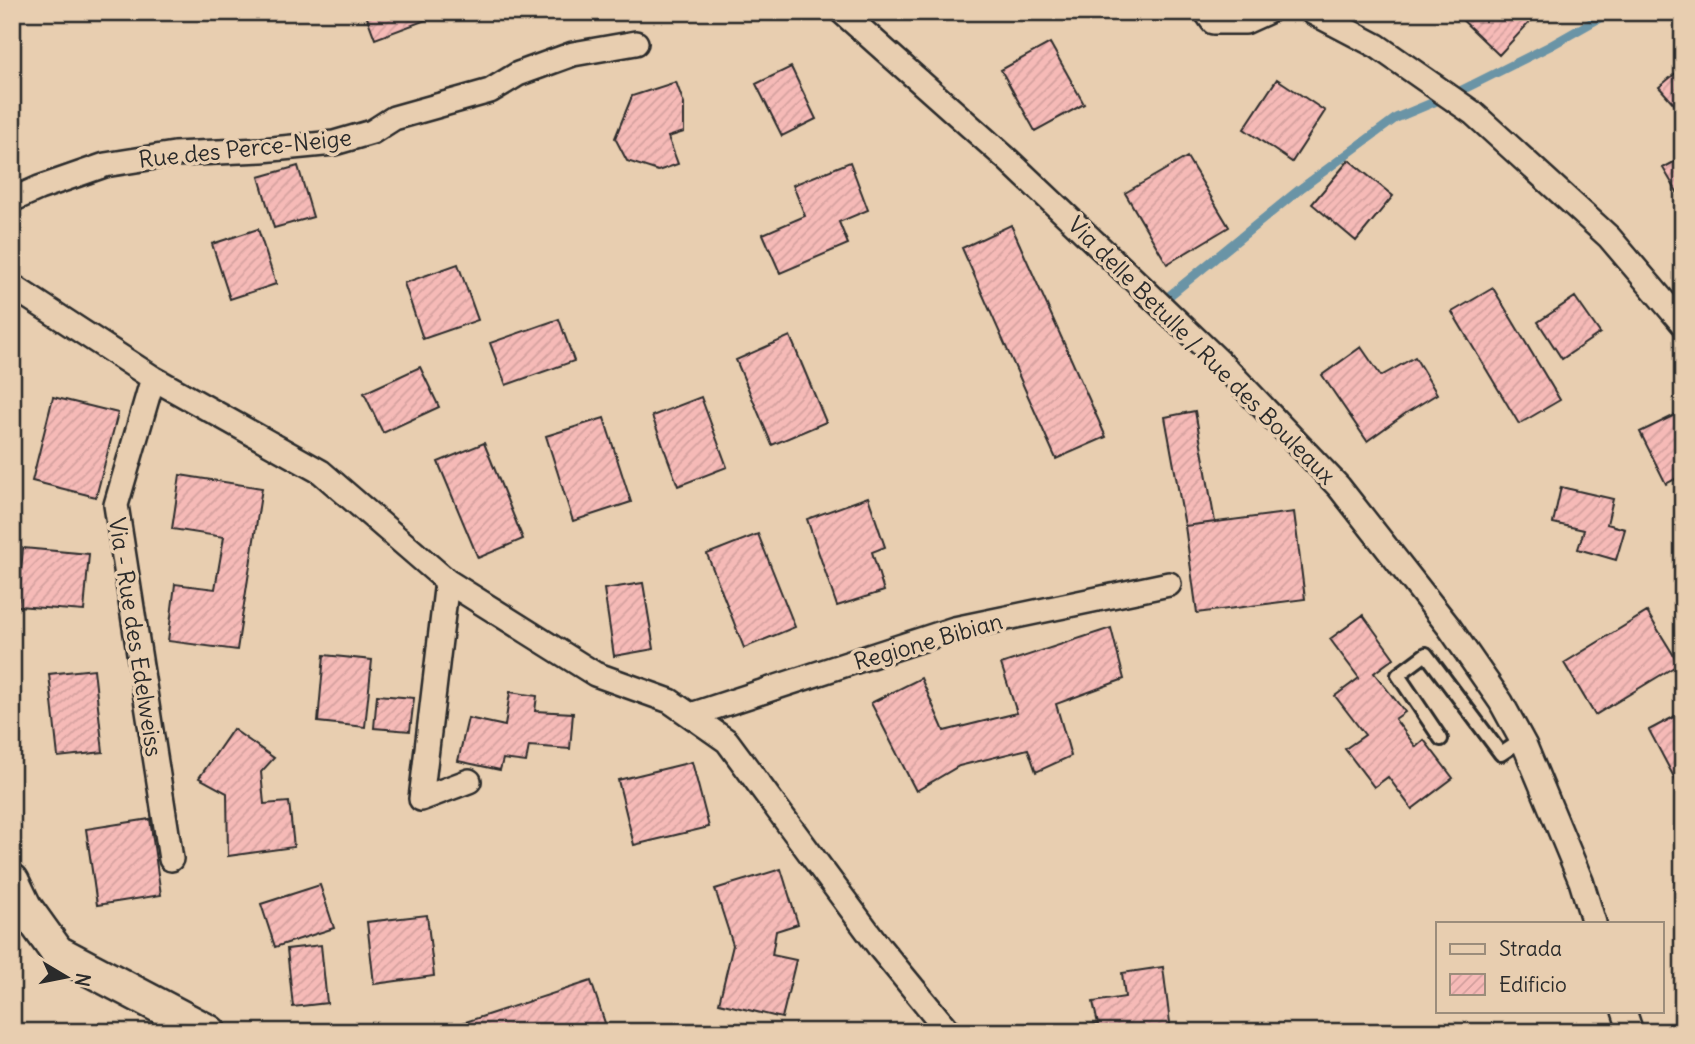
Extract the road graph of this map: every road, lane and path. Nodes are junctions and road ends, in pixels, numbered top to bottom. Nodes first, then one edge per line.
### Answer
1 (842, 12) edge
2 (1206, 12) edge
3 (1267, 12) edge
4 (1312, 12) edge
5 (636, 43) dead end
6 (12, 200) edge
7 (12, 286) edge
8 (1683, 324) edge
9 (152, 378) junction
10 (447, 581) junction
11 (1169, 584) dead end
12 (691, 715) junction
13 (1441, 739) dead end
14 (1522, 740) junction
15 (469, 781) dead end
16 (171, 859) dead end
17 (12, 881) edge
18 (1594, 922) edge
19 (1624, 1012) edge
20 (209, 1032) edge
21 (949, 1032) edge
22 (1631, 1032) edge

1 - 14 street, Via delle Betulle / Rue des Bouleaux
2 - 3 street
4 - 8 street
5 - 6 street, Rue des Perce-Neige
7 - 9 street
9 - 10 street
9 - 16 street, Via - Rue des Edelweiss
10 - 12 street
10 - 15 street
11 - 12 street, Regione Bibian
12 - 21 street
13 - 14 lane
14 - 18 street, Via delle Betulle / Rue des Bouleaux
17 - 20 main road
19 - 22 street

